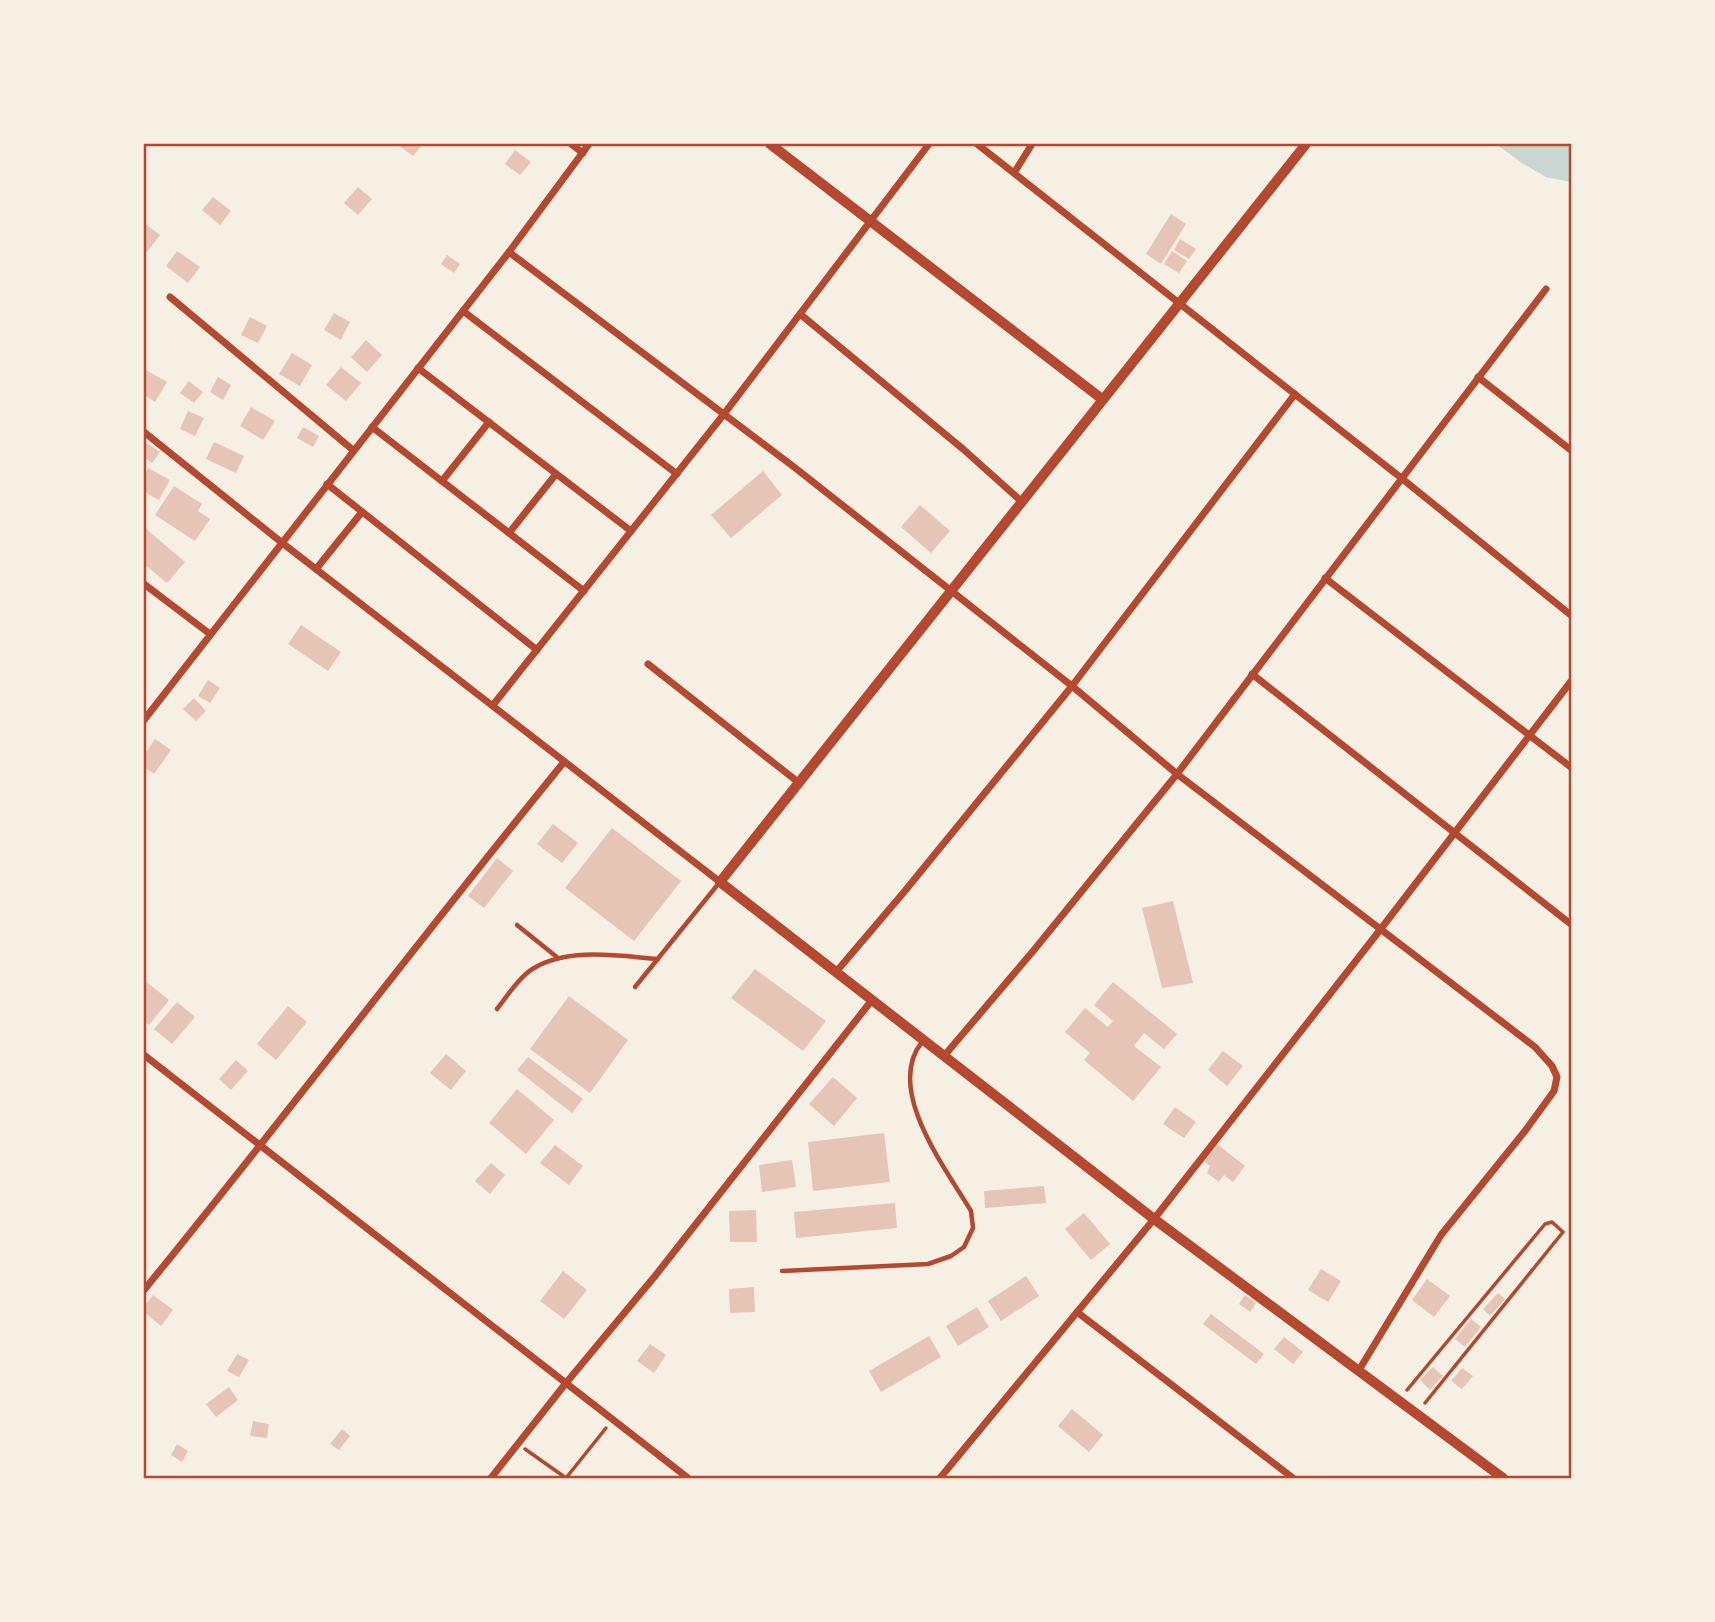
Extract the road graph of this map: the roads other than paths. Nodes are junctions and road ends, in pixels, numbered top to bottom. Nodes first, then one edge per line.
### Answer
1 (571, 144) edge
2 (589, 144) edge
3 (770, 144) edge
4 (929, 144) edge
5 (977, 144) edge
6 (1032, 144) edge
7 (1306, 144) edge
8 (583, 153) junction
9 (1014, 173) junction
10 (872, 220) junction
11 (509, 252) junction
12 (1546, 289) dead end
13 (170, 297) dead end
14 (1179, 303) junction
15 (463, 311) junction
16 (800, 314) junction
17 (418, 368) junction
18 (1478, 377) junction
19 (1295, 394) junction
20 (1102, 399) junction
21 (724, 414) junction
22 (489, 422) junction
23 (372, 426) junction
24 (144, 432) edge
25 (353, 450) junction
26 (1572, 451) edge
27 (556, 474) junction
28 (677, 474) junction
29 (1401, 477) junction
30 (442, 481) junction
31 (327, 484) junction
32 (1021, 501) junction
33 (362, 512) junction
34 (631, 531) junction
35 (509, 533) junction
36 (281, 542) junction
37 (316, 569) junction
38 (1325, 578) junction
39 (144, 584) edge
40 (584, 590) junction
41 (951, 591) junction
42 (1572, 616) edge
43 (210, 634) junction
44 (537, 650) junction
45 (648, 664) dead end
46 (1252, 674) junction
47 (1572, 680) edge
48 (1072, 686) junction
49 (493, 705) junction
50 (144, 720) edge
51 (1529, 735) junction
52 (564, 762) junction
53 (1572, 768) edge
54 (1177, 774) junction
55 (799, 782) junction
56 (1454, 833) junction
57 (720, 882) junction
58 (517, 925) dead end
59 (1572, 925) edge
60 (1380, 930) junction
61 (559, 958) junction
62 (657, 959) junction
63 (836, 972) junction
64 (635, 987) dead end
65 (872, 1000) junction
66 (498, 1009) dead end
67 (923, 1040) junction
68 (144, 1055) edge
69 (944, 1056) junction
70 (260, 1147) junction
71 (1154, 1219) junction
72 (782, 1271) dead end
73 (144, 1290) edge
74 (1077, 1312) junction
75 (1359, 1370) junction
76 (566, 1383) junction
77 (684, 1477) edge
78 (491, 1479) edge
79 (940, 1479) edge
80 (1293, 1479) edge
81 (1503, 1479) edge

1 - 8 street
2 - 8 street
3 - 10 street
4 - 10 street
5 - 9 street
6 - 9 street
7 - 14 street
8 - 11 street
9 - 14 street
10 - 16 street
10 - 20 street
11 - 15 street
11 - 21 street
12 - 18 street
13 - 25 street
14 - 19 street
14 - 20 street
15 - 17 street
15 - 28 street
16 - 21 street
16 - 32 street
17 - 22 street
17 - 23 street
18 - 26 street
18 - 29 street
19 - 29 street
19 - 48 street
20 - 32 street
21 - 28 street
21 - 41 street
22 - 27 street
22 - 30 street
23 - 25 street
23 - 30 street
24 - 36 street
25 - 31 street
27 - 34 street
27 - 35 street
28 - 34 street
29 - 38 street
29 - 42 street
30 - 35 street
31 - 33 street
31 - 36 street
32 - 41 street
33 - 37 street
33 - 44 street
34 - 40 street
35 - 40 street
36 - 37 street
36 - 43 street
37 - 49 street
38 - 46 street
38 - 51 street
39 - 43 street
40 - 44 street
41 - 48 street
41 - 55 street
43 - 50 street
44 - 49 street
45 - 55 street
46 - 54 street
46 - 56 street
47 - 51 street
48 - 54 street
48 - 63 street
49 - 52 street
51 - 53 street
51 - 56 street
52 - 57 street
52 - 70 street
54 - 60 street
54 - 69 street
55 - 57 street
56 - 59 street
56 - 60 street
57 - 62 lane
57 - 63 street
58 - 61 lane
60 - 71 street
60 - 75 street
61 - 62 lane
61 - 66 lane
62 - 64 lane
63 - 65 street
65 - 67 street
65 - 76 street
67 - 69 street
67 - 72 lane
68 - 70 street
69 - 71 street
70 - 73 street
70 - 76 street
71 - 74 street
71 - 75 street
74 - 79 street
74 - 80 street
75 - 81 street
76 - 77 street
76 - 78 street

